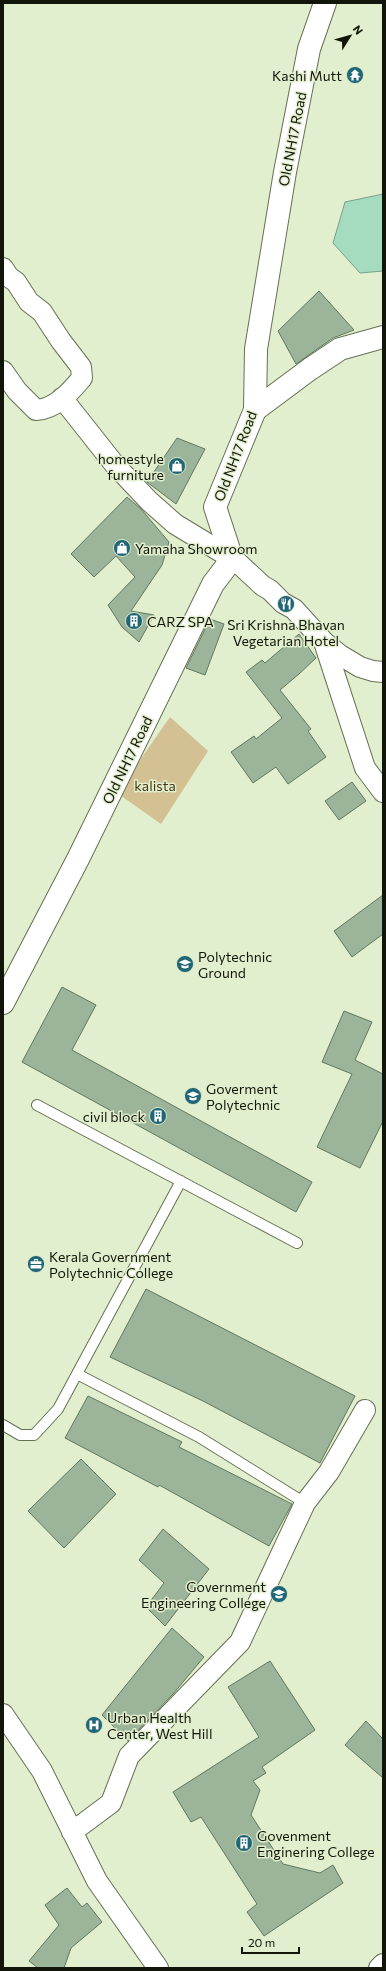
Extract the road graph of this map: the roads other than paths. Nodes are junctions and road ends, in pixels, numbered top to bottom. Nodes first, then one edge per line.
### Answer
1 (325, 3) edge
2 (3, 268) edge
3 (383, 337) edge
4 (3, 371) edge
5 (62, 398) junction
6 (255, 410) junction
7 (232, 558) junction
8 (324, 642) junction
9 (383, 672) edge
10 (383, 792) edge
11 (3, 1003) edge
12 (37, 1105) dead end
13 (181, 1181) junction
14 (296, 1243) dead end
15 (77, 1374) junction
16 (365, 1410) dead end
17 (3, 1425) edge
18 (305, 1503) junction
19 (3, 1714) edge
20 (72, 1832) junction
21 (383, 1964) edge
22 (158, 1968) edge
23 (379, 1968) edge

1 - 6 main road, Old NH17 Road
2 - 5 street
3 - 6 main road
4 - 5 street
5 - 7 street
6 - 7 main road, Old NH17 Road
7 - 8 street
7 - 11 main road, Old NH17 Road
8 - 9 street
8 - 10 street
12 - 13 lane
13 - 14 lane
13 - 15 lane
15 - 17 lane
15 - 18 lane
16 - 18 street
18 - 20 street
19 - 20 street
20 - 22 street
21 - 23 street

